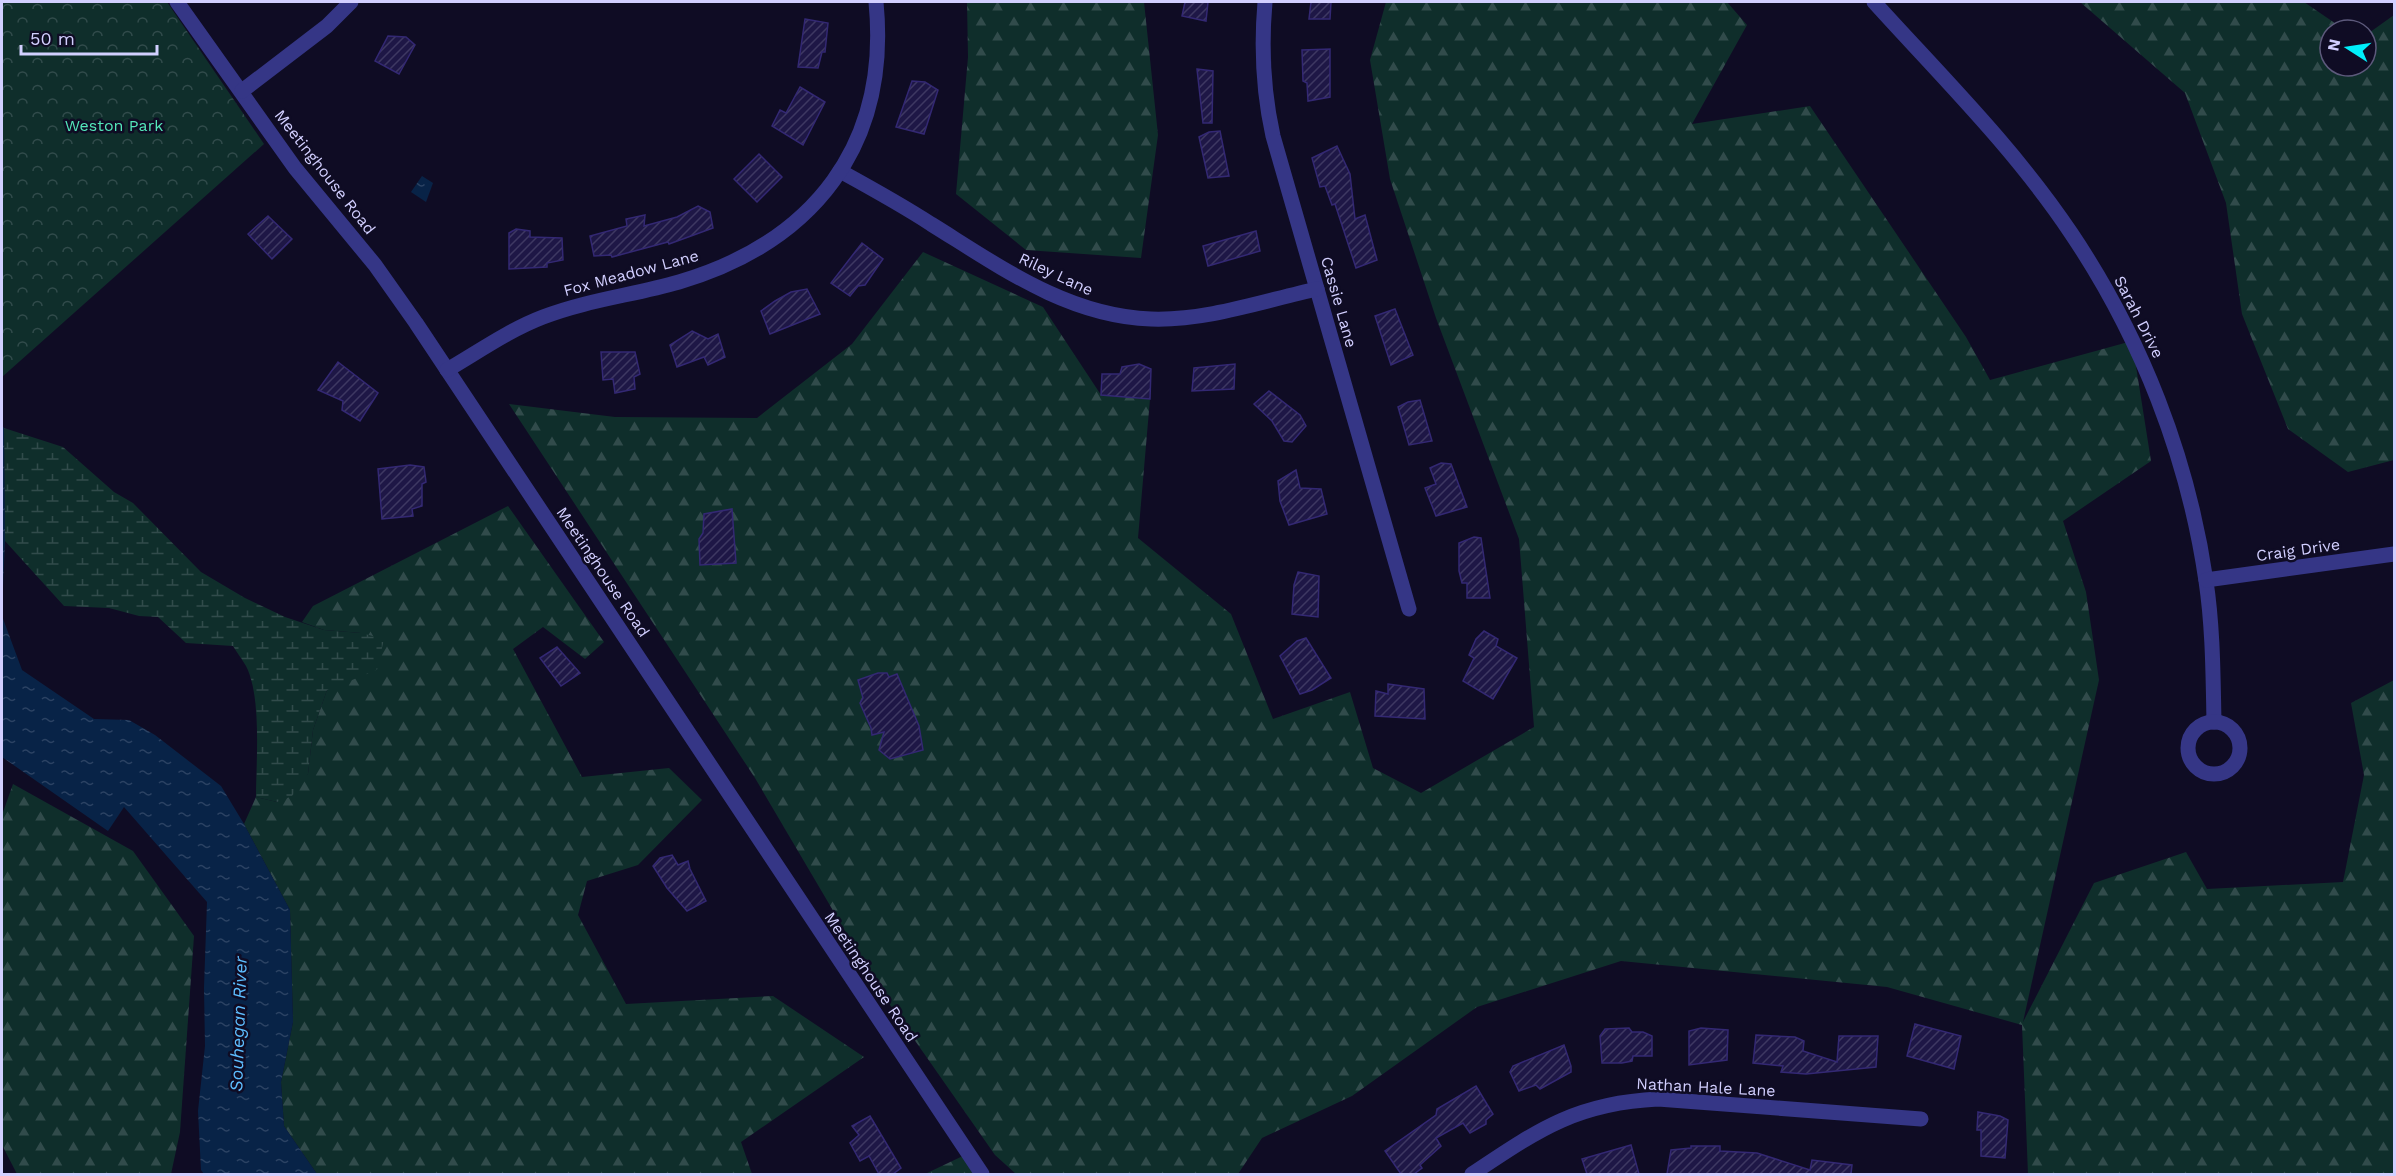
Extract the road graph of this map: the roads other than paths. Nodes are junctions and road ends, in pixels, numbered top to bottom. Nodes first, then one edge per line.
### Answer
1 (177, 2) edge
2 (351, 2) edge
3 (876, 2) edge
4 (1265, 2) edge
5 (1874, 2) edge
6 (242, 91) junction
7 (840, 171) junction
8 (1317, 289) junction
9 (447, 370) junction
10 (2394, 555) edge
11 (2206, 580) junction
12 (1409, 609) dead end
13 (2214, 722) dead end
14 (1921, 1119) dead end
15 (982, 1174) edge
16 (1472, 1174) edge

1 - 6 street, Meetinghouse Road
2 - 6 street
3 - 7 street, Fox Meadow Lane
4 - 8 street, Cassie Lane
5 - 11 street, Sarah Drive
6 - 9 street, Meetinghouse Road
7 - 8 street, Riley Lane
7 - 9 street, Fox Meadow Lane
8 - 12 street, Cassie Lane
9 - 15 street, Meetinghouse Road
10 - 11 street, Craig Drive
11 - 13 street, Sarah Drive
14 - 16 street, Nathan Hale Lane

